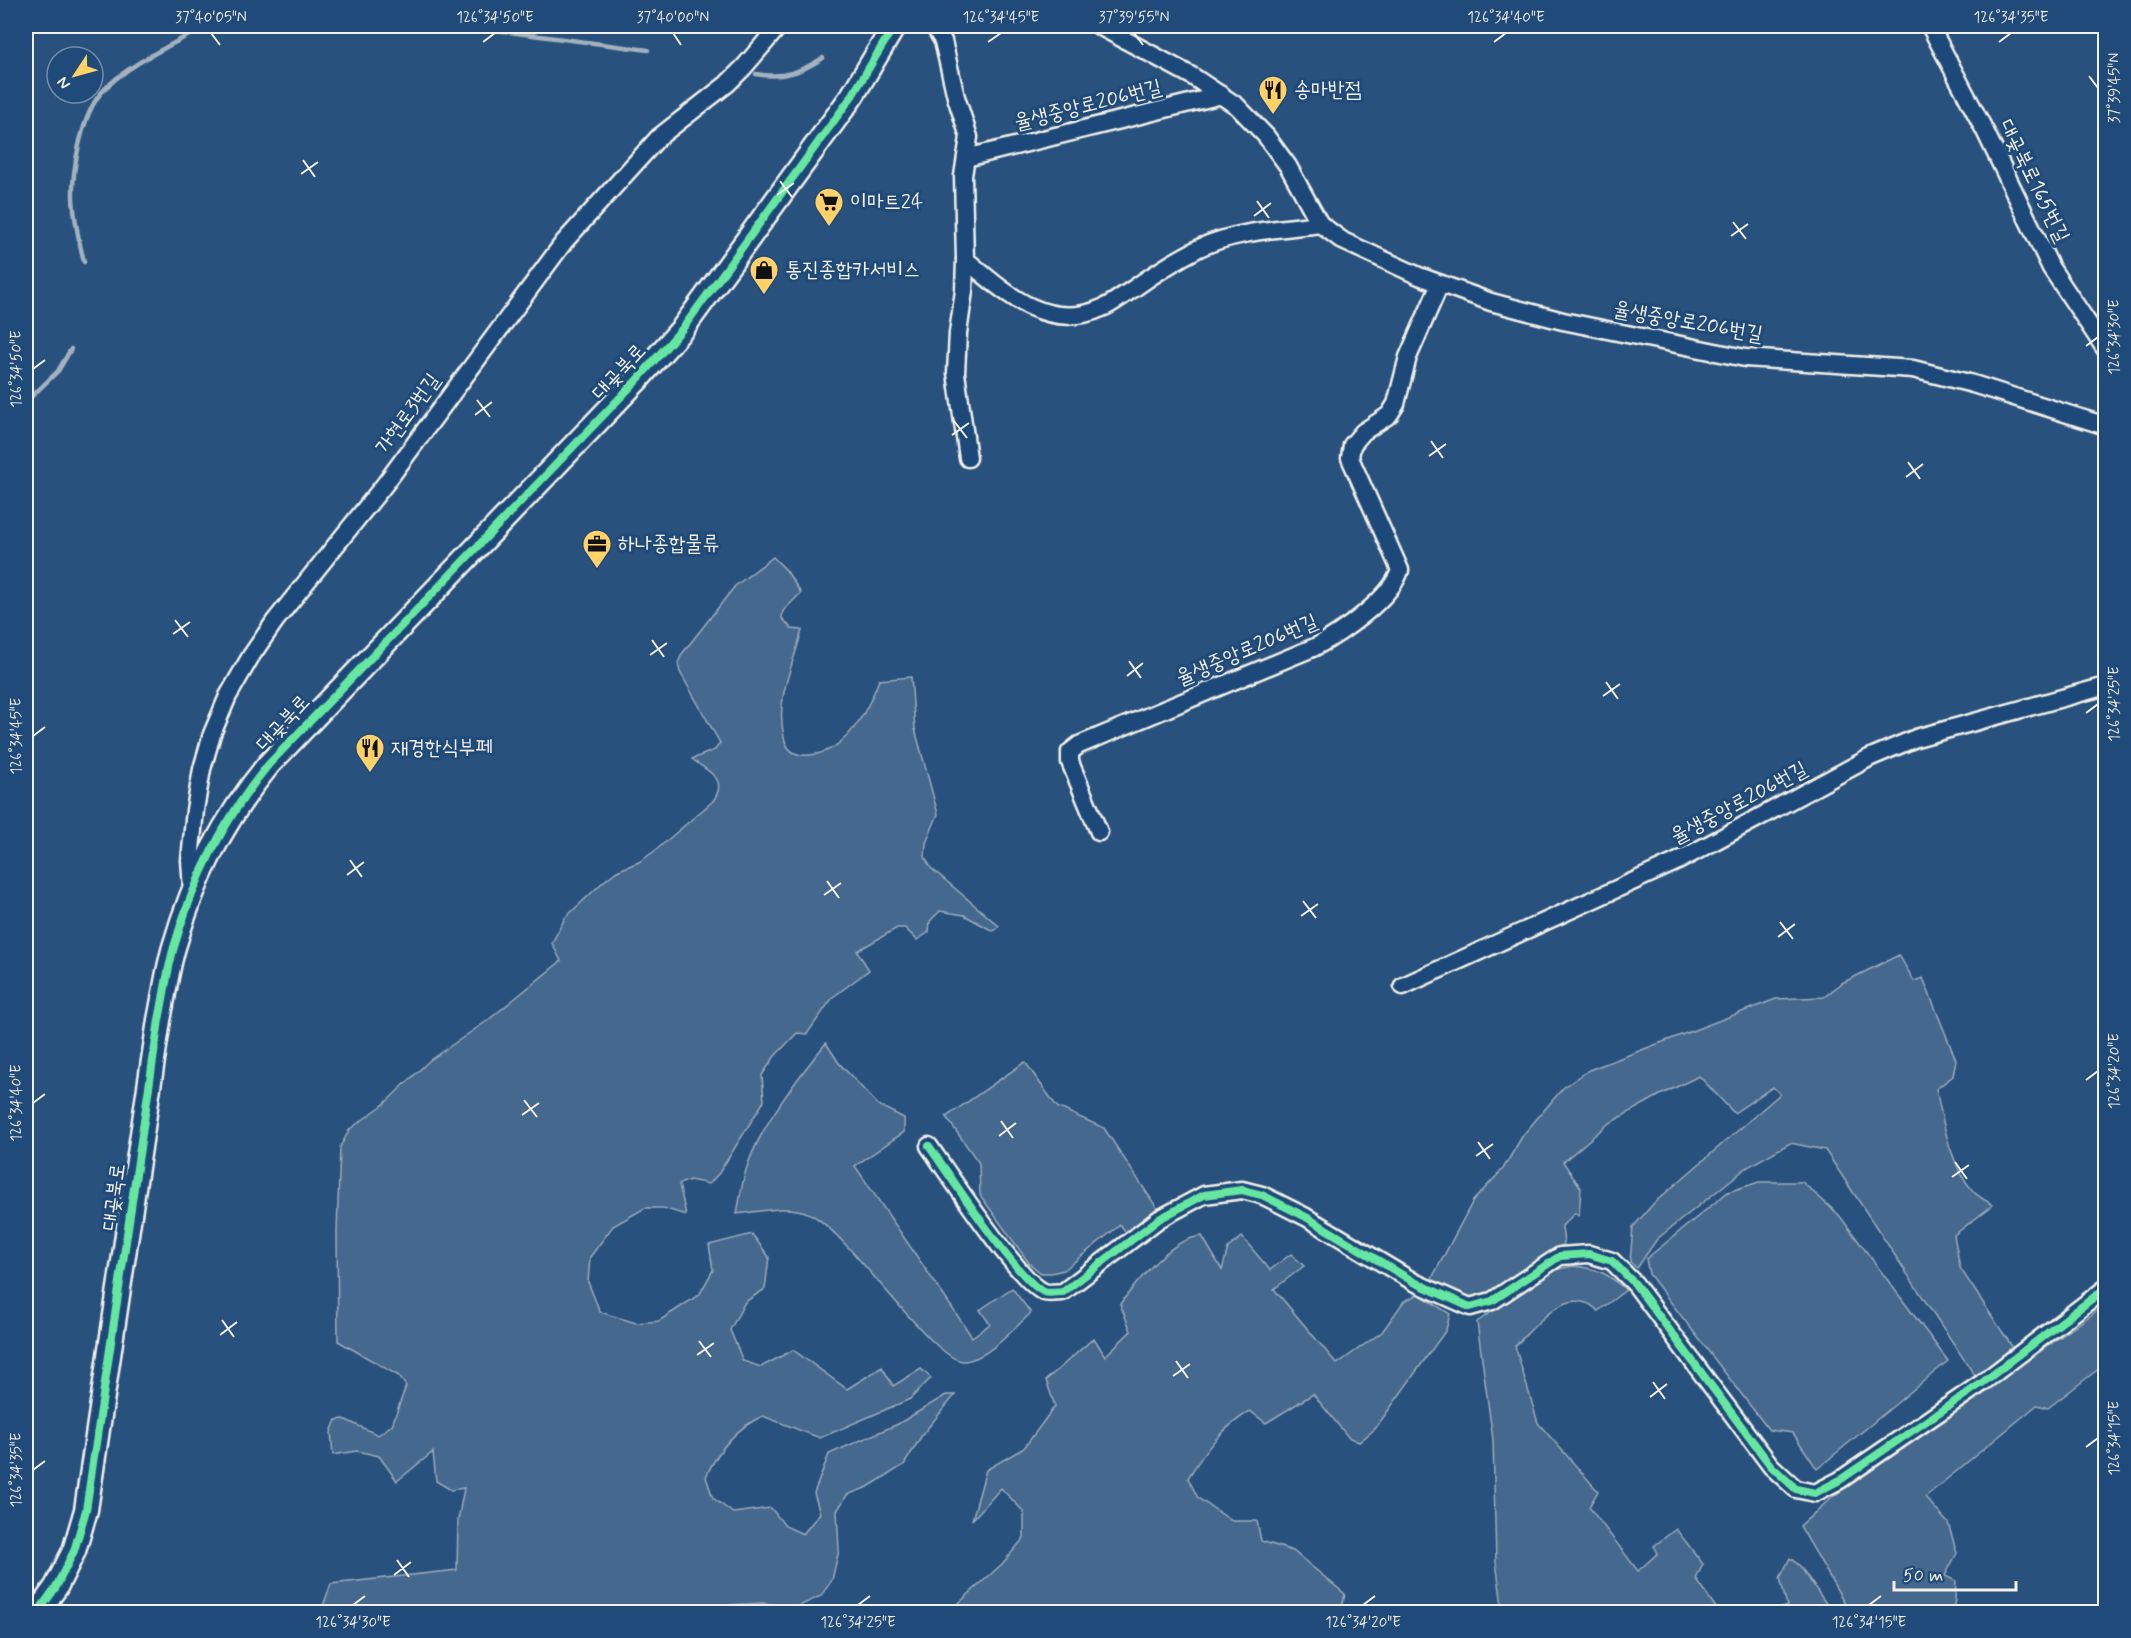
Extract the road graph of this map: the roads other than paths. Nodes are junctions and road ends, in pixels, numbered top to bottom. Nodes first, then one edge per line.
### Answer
1 (779, 26) edge
2 (894, 26) edge
3 (934, 26) edge
4 (1099, 26) edge
5 (1930, 26) edge
6 (1222, 95) junction
7 (966, 158) junction
8 (1320, 224) junction
9 (965, 259) junction
10 (1440, 284) junction
11 (2106, 350) edge
12 (2106, 426) edge
13 (968, 458) dead end
14 (2106, 686) edge
15 (1099, 832) dead end
16 (192, 893) junction
17 (1403, 986) dead end
18 (929, 1146) dead end
19 (2106, 1288) edge
20 (38, 1612) edge

1 - 16 street, 가현로3번길
2 - 16 street, 대곶북로
3 - 7 street
4 - 6 street, 율생중앙로206번길
5 - 11 street, 대곶북로165번길
6 - 7 street, 율생중앙로206번길
6 - 8 street, 율생중앙로206번길
7 - 9 street
8 - 9 street
8 - 10 street, 율생중앙로206번길
9 - 13 street
10 - 12 street, 율생중앙로206번길
10 - 15 street, 율생중앙로206번길
14 - 17 street, 율생중앙로206번길
16 - 20 street, 대곶북로
18 - 19 street

